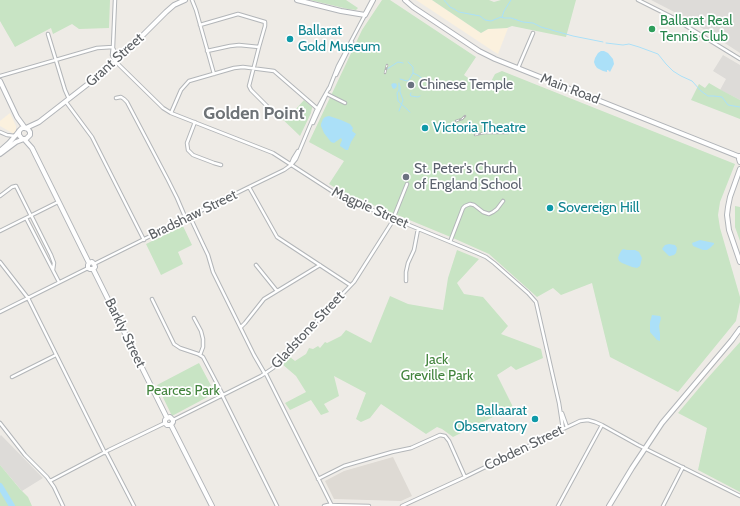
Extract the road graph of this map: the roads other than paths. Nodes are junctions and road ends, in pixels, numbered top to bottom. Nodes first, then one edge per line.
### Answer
1 (115, 0) edge
2 (185, 0) edge
3 (192, 0) edge
4 (297, 0) edge
5 (375, 0) edge
6 (404, 0) edge
7 (638, 0) edge
8 (366, 14) junction
9 (200, 25) junction
10 (533, 33) dead end
11 (48, 34) dead end
12 (113, 47) junction
13 (258, 48) junction
14 (208, 51) junction
15 (120, 58) junction
16 (56, 60) junction
17 (740, 60) edge
18 (116, 62) junction
19 (254, 68) junction
20 (518, 69) junction
21 (214, 74) junction
22 (0, 76) edge
23 (1, 84) edge
24 (329, 88) junction
25 (327, 94) junction
26 (116, 98) dead end
27 (67, 100) junction
28 (345, 103) dead end
29 (318, 110) junction
30 (171, 113) junction
31 (270, 113) dead end
32 (17, 117) junction
33 (43, 119) junction
34 (195, 122) junction
35 (25, 128) junction
36 (19, 131) junction
37 (0, 132) edge
38 (30, 134) junction
39 (6, 135) junction
40 (16, 136) junction
41 (24, 139) junction
42 (8, 144) junction
43 (32, 148) junction
44 (0, 151) edge
45 (0, 154) edge
46 (740, 156) edge
47 (740, 162) edge
48 (222, 165) dead end
49 (291, 165) junction
50 (740, 170) edge
51 (407, 184) dead end
52 (249, 187) junction
53 (0, 196) edge
54 (503, 201) dead end
55 (59, 202) junction
56 (31, 216) junction
57 (190, 217) junction
58 (26, 218) junction
59 (186, 219) junction
60 (393, 219) junction
61 (418, 229) junction
62 (0, 231) edge
63 (144, 240) junction
64 (450, 242) junction
65 (0, 262) edge
66 (740, 262) edge
67 (256, 265) dead end
68 (320, 265) junction
69 (91, 266) junction
70 (53, 270) junction
71 (406, 281) dead end
72 (59, 282) junction
73 (350, 285) junction
74 (277, 291) junction
75 (28, 298) junction
76 (152, 299) dead end
77 (0, 312) edge
78 (194, 318) dead end
79 (241, 327) junction
80 (740, 329) edge
81 (56, 355) junction
82 (200, 355) junction
83 (265, 374) junction
84 (12, 377) dead end
85 (222, 395) junction
86 (167, 418) junction
87 (173, 420) junction
88 (165, 422) junction
89 (0, 423) edge
90 (170, 425) junction
91 (602, 425) junction
92 (565, 428) junction
93 (645, 448) junction
94 (106, 452) junction
95 (683, 467) junction
96 (465, 477) junction
97 (318, 479) junction
98 (50, 481) junction
99 (740, 496) edge
100 (63, 506) edge
101 (134, 506) edge
102 (212, 506) edge
103 (277, 506) edge
104 (324, 506) edge
105 (332, 506) edge
106 (369, 506) edge
107 (402, 506) edge
108 (558, 506) edge
109 (610, 506) edge
110 (663, 506) edge

1 - 12 street
2 - 15 main road, Grant Street
3 - 9 street
4 - 8 main road
5 - 8 main road
6 - 20 main road, Main Road
7 - 17 street
8 - 24 street
9 - 13 street
9 - 14 street
10 - 20 street
11 - 16 street
12 - 15 street
12 - 16 street
12 - 18 street
13 - 14 street
13 - 19 street
14 - 21 street
15 - 18 main road, Grant Street
16 - 22 street
16 - 27 street
18 - 27 main road, Grant Street
18 - 30 street, Magpie Street
19 - 21 street
19 - 29 street
19 - 31 street
20 - 46 main road, Main Road
21 - 30 street
23 - 32 main road
24 - 25 street
24 - 29 street
25 - 28 street
25 - 29 street
26 - 59 street
27 - 33 main road, Grant Street
27 - 63 street
29 - 49 street
30 - 34 street, Magpie Street
32 - 35 main road
32 - 36 main road
33 - 35 main road, Grant Street
33 - 38 main road, Grant Street
34 - 48 street
34 - 49 street, Magpie Street
35 - 36 main road
35 - 38 main road
36 - 40 main road
36 - 41 main road
37 - 39 street
38 - 41 main road
38 - 43 main road, Barkly Street
39 - 40 street
39 - 42 street
40 - 42 main road
41 - 43 main road, Barkly Street
41 - 45 main road
42 - 44 main road
43 - 55 main road, Barkly Street
46 - 47 main road
49 - 52 street, Bradshaw Street
49 - 60 street, Magpie Street
50 - 66 main road
51 - 60 street, Gladstone Street
52 - 57 street, Bradshaw Street
52 - 68 street
53 - 56 street
54 - 64 street
55 - 56 street
55 - 69 main road, Barkly Street
56 - 58 street
56 - 70 street
57 - 59 street, Bradshaw Street
57 - 79 street
58 - 62 street
58 - 70 street
59 - 63 street, Bradshaw Street
60 - 61 street, Magpie Street
60 - 73 street, Gladstone Street
61 - 64 street, Magpie Street
61 - 71 street
63 - 69 street, Bradshaw Street
64 - 92 street, Magpie Street
65 - 75 street
67 - 74 street
68 - 73 street
68 - 74 street
69 - 72 street, Bradshaw Street
69 - 86 main road, Barkly Street
70 - 72 street
72 - 75 street, Bradshaw Street
73 - 83 street, Gladstone Street
74 - 79 street
75 - 77 street, Bradshaw Street
75 - 81 street
76 - 82 street
78 - 82 street
79 - 83 street
80 - 93 main road
81 - 84 street
81 - 94 street
82 - 85 street
83 - 85 street, Gladstone Street
83 - 97 street
85 - 87 street, Gladstone Street
85 - 103 street
86 - 87 main road
86 - 88 main road
87 - 90 main road
88 - 90 main road
88 - 94 street
89 - 98 street
90 - 102 main road
91 - 92 street, Cobden Street
91 - 93 street, Cobden Street
91 - 108 street
92 - 96 street, Cobden Street
93 - 95 street, Cobden Street
93 - 109 main road
94 - 98 street
94 - 101 street
95 - 99 street, Cobden Street
95 - 110 street
96 - 97 street
96 - 107 street, Cobden Street
97 - 105 street
98 - 100 street
104 - 105 street
105 - 106 street

